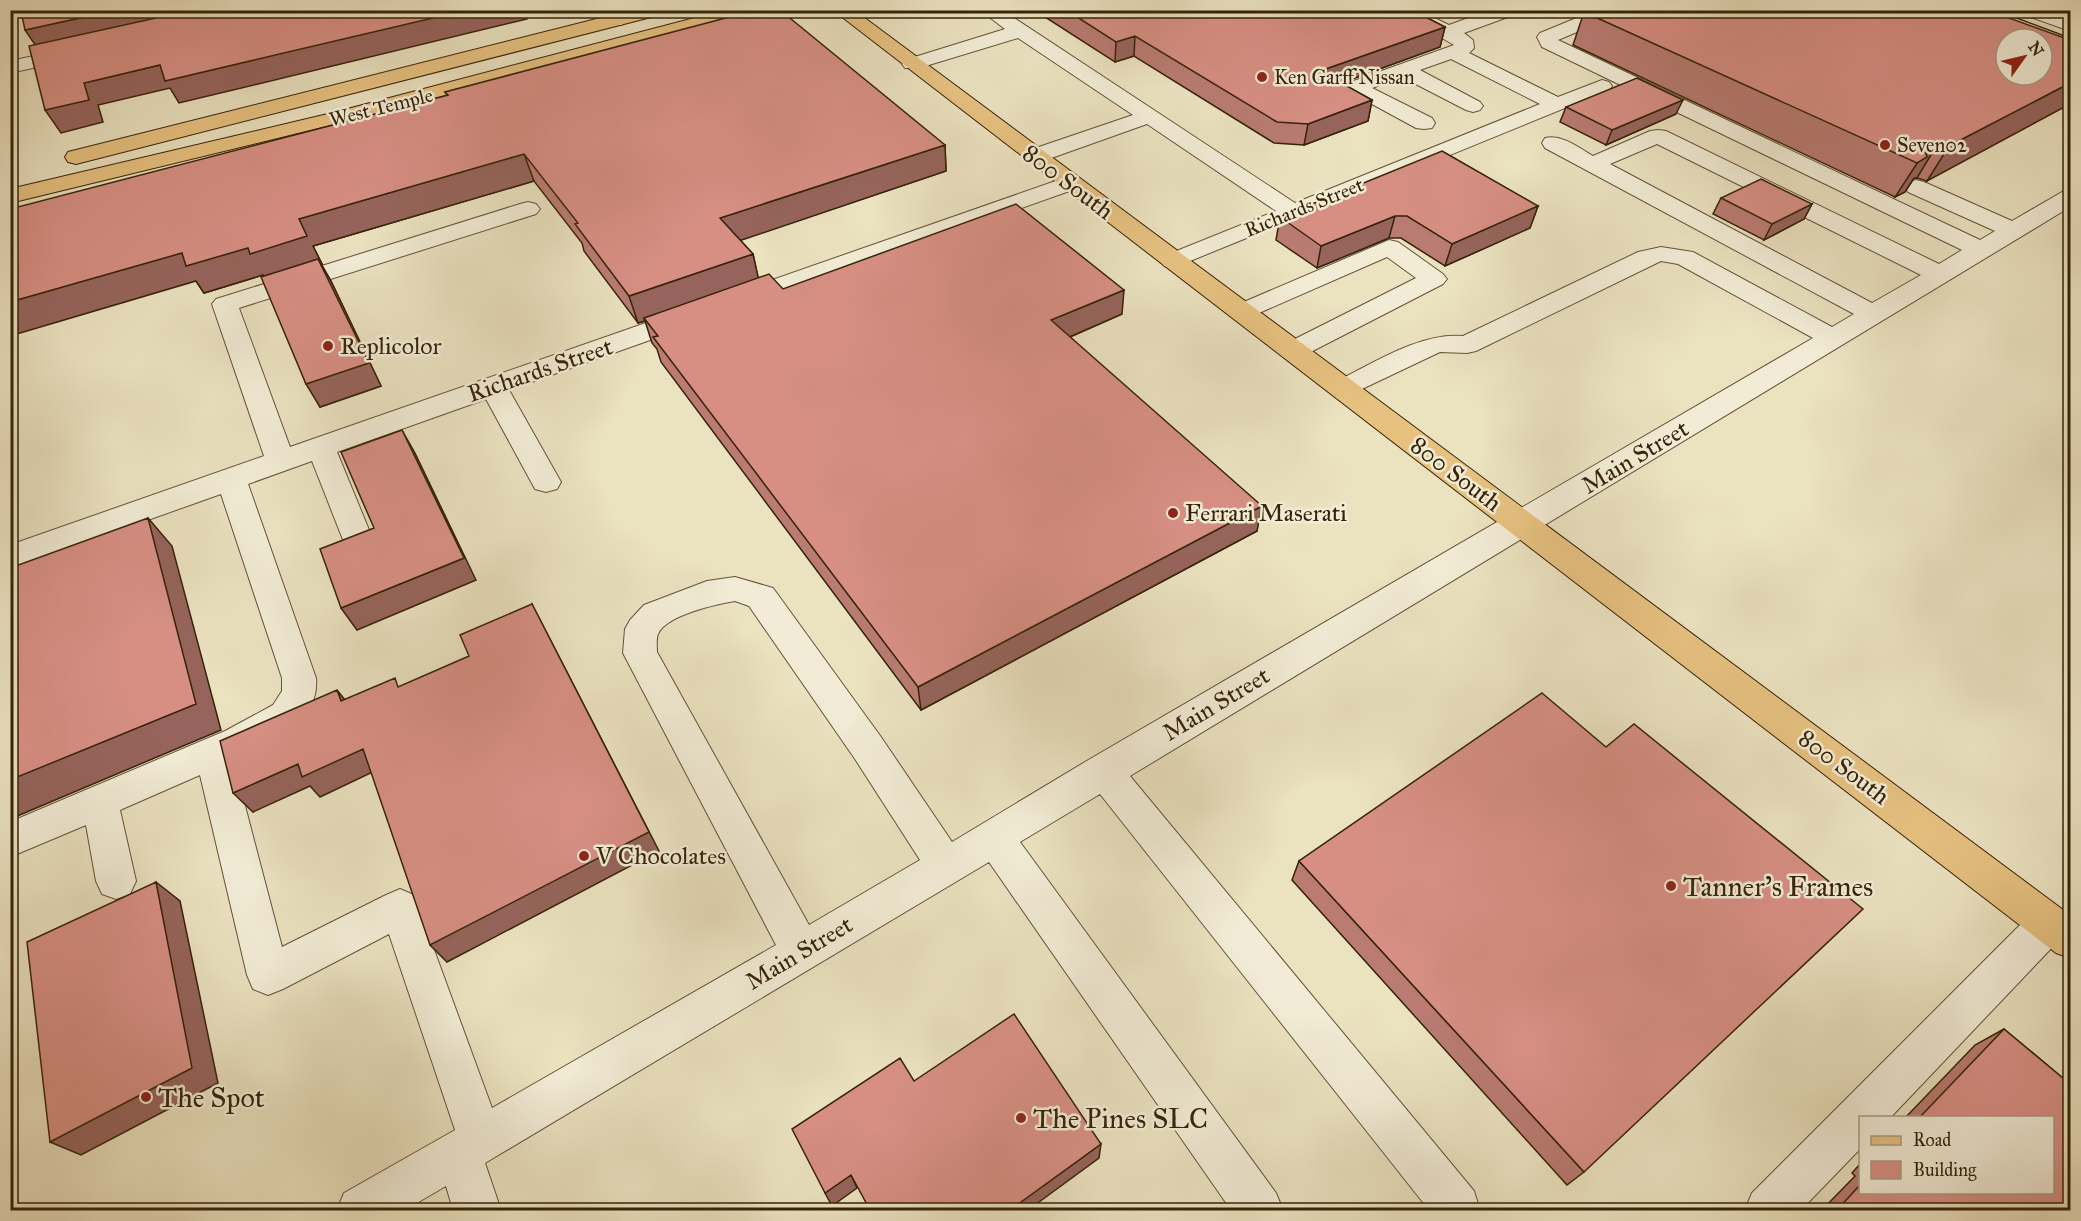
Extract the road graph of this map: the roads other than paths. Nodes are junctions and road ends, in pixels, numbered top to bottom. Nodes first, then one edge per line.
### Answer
1 (656, 10) edge
2 (749, 10) edge
3 (842, 10) edge
4 (989, 10) edge
5 (1509, 10) edge
6 (1613, 10) edge
7 (1405, 11) edge
8 (2032, 11) edge
9 (610, 16) edge
10 (2070, 25) edge
11 (1020, 32) junction
12 (1448, 32) junction
13 (91, 49) edge
14 (1454, 54) junction
15 (912, 64) junction
16 (10, 68) edge
17 (1404, 70) junction
18 (1602, 86) dead end
19 (1557, 104) junction
20 (1473, 106) dead end
21 (1147, 117) junction
22 (1424, 123) dead end
23 (1553, 143) dead end
24 (1035, 156) junction
25 (60, 161) dead end
26 (1592, 164) junction
27 (1070, 183) junction
28 (1916, 187) edge
29 (10, 196) edge
30 (2070, 196) edge
31 (528, 209) dead end
32 (1293, 212) junction
33 (2015, 231) junction
34 (1981, 250) junction
35 (1173, 261) junction
36 (1941, 275) junction
37 (1241, 312) junction
38 (1875, 315) junction
39 (1834, 339) junction
40 (1292, 351) junction
41 (493, 386) junction
42 (1343, 389) junction
43 (321, 447) junction
44 (280, 462) junction
45 (231, 479) junction
46 (546, 482) dead end
47 (1523, 524) junction
48 (358, 542) edge
49 (10, 558) edge
50 (213, 753) junction
51 (1103, 771) junction
52 (100, 802) junction
53 (994, 837) junction
54 (10, 840) edge
55 (945, 865) junction
56 (116, 881) dead end
57 (2060, 931) edge
58 (802, 952) junction
59 (1867, 1116) edge
60 (1859, 1124) edge
61 (470, 1147) junction
62 (1457, 1208) dead end
63 (361, 1210) edge
64 (477, 1210) edge
65 (1260, 1210) edge
66 (1769, 1210) edge

1 - 9 main road, West Temple
2 - 29 main road, West Temple
3 - 15 main road, 800 South
4 - 11 street
5 - 12 street
6 - 34 street
7 - 12 street
8 - 10 street
9 - 25 main road, West Temple
11 - 15 street
11 - 21 street
12 - 14 street
13 - 16 street
14 - 17 street
14 - 19 street
15 - 24 main road, 800 South
17 - 20 street
17 - 22 street
18 - 19 street, Richards Street
19 - 32 street, Richards Street
21 - 24 street
21 - 32 street
23 - 26 street
24 - 27 main road, 800 South
26 - 36 street
26 - 38 street
27 - 35 main road, 800 South
27 - 41 street, Richards Street
28 - 33 street
30 - 33 street, Main Street
31 - 44 street
32 - 35 street, Richards Street
33 - 34 street, Main Street
34 - 36 street, Main Street
35 - 37 main road, 800 South
36 - 38 street, Main Street
37 - 40 main road, 800 South
37 - 40 street
38 - 39 street, Main Street
39 - 42 street
39 - 47 street, Main Street
40 - 42 main road, 800 South
41 - 43 street, Richards Street
41 - 46 street
42 - 47 main road, 800 South
43 - 44 street, Richards Street
43 - 48 street
44 - 45 street, Richards Street
45 - 49 street, Richards Street
45 - 50 street
47 - 51 street, Main Street
47 - 57 main road, 800 South
50 - 52 street
50 - 61 street
51 - 53 street, Main Street
51 - 62 street
52 - 54 street
52 - 56 street
53 - 55 street, Main Street
53 - 65 street
55 - 58 street, Main Street
55 - 58 street
57 - 59 street
58 - 61 street, Main Street
60 - 66 street
61 - 63 street, Main Street
61 - 64 street

